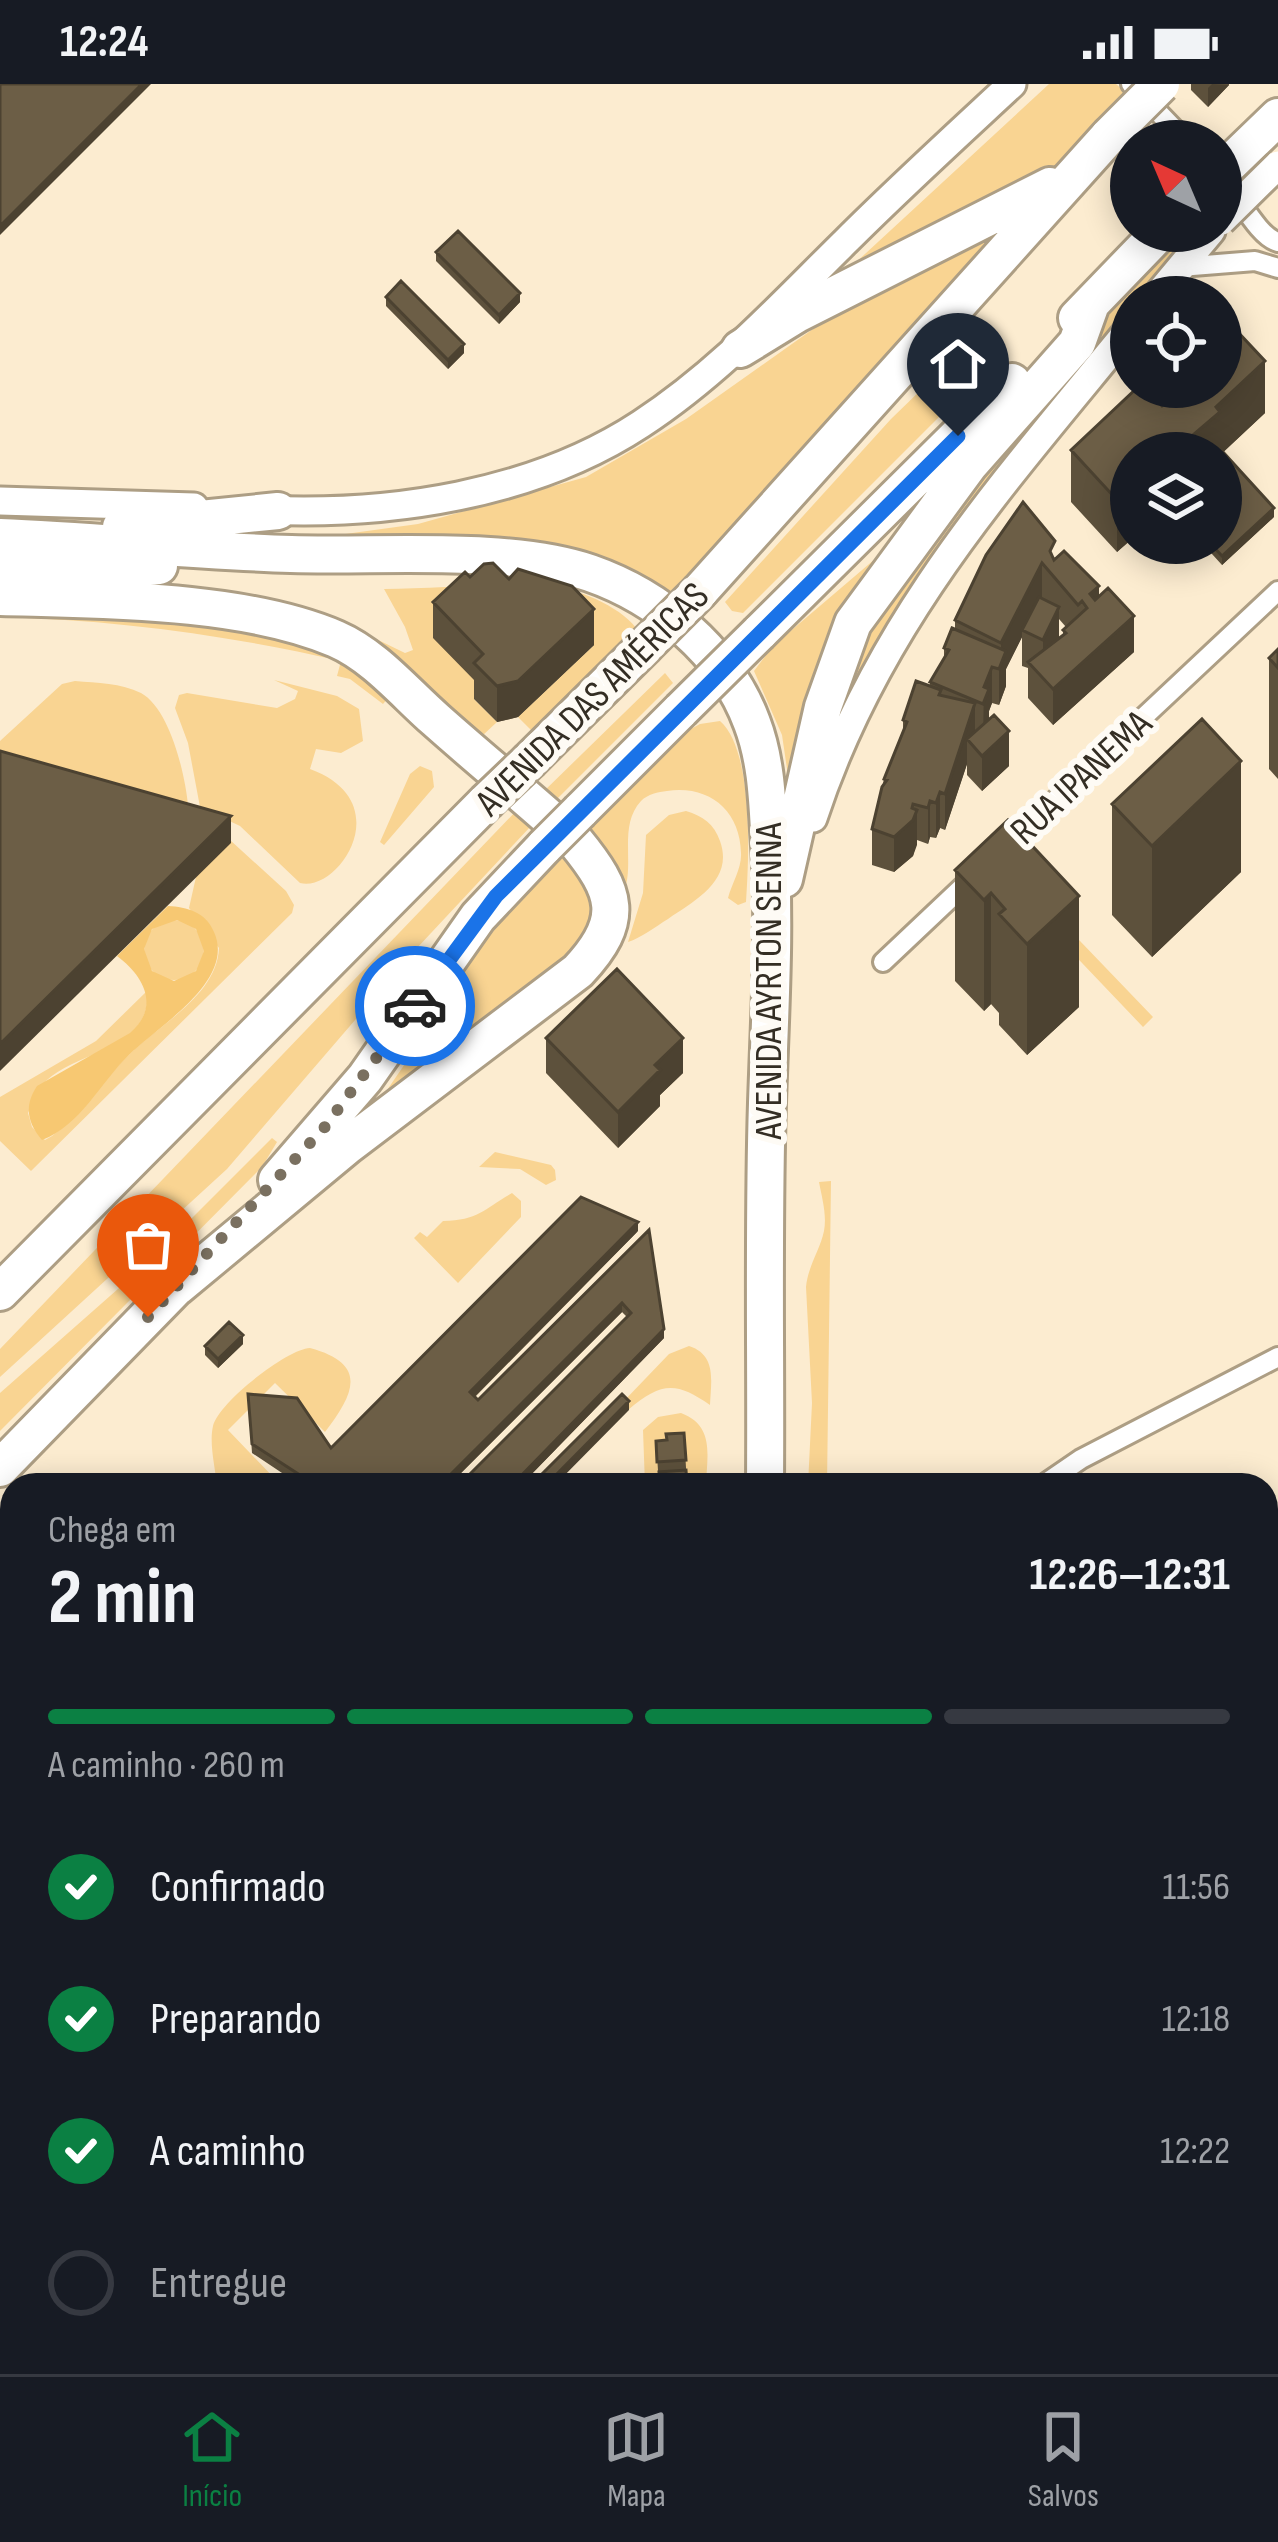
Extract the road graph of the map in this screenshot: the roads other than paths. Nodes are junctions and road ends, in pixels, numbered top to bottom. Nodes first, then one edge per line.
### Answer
1 (1012, 84) edge
2 (1131, 84) edge
3 (1161, 84) edge
4 (1278, 117) edge
5 (1166, 120) edge
6 (1242, 154) edge
7 (1083, 164) junction
8 (1278, 166) edge
9 (1242, 201) edge
10 (1242, 201) edge
11 (1278, 242) edge
12 (1141, 252) edge
13 (1193, 252) edge
14 (1180, 267) junction
15 (1278, 268) edge
16 (1173, 276) edge
17 (1091, 304) junction
18 (740, 349) junction
19 (1110, 353) edge
20 (0, 501) edge
21 (278, 511) junction
22 (9, 537) edge
23 (289, 554) junction
24 (0, 570) edge
25 (1278, 590) edge
26 (0, 597) edge
27 (775, 924) junction
28 (883, 962) dead end
29 (177, 1287) junction
30 (0, 1292) edge
31 (1278, 1357) edge
32 (0, 1468) edge
33 (765, 1473) edge
34 (1061, 1473) edge

1 - 18 main road
2 - 5 street
3 - 7 highway, AVENIDA DAS AMÉRICAS, bridge
4 - 6 highway
7 - 18 highway
7 - 30 highway, AVENIDA DAS AMÉRICAS, bridge
8 - 10 main road, bridge
9 - 11 street
12 - 17 highway, AVENIDA DAS AMÉRICAS
13 - 14 main road
14 - 15 street
14 - 16 main road
17 - 27 highway
17 - 29 highway, AVENIDA DAS AMÉRICAS, bridge
18 - 21 main road
19 - 27 main road
20 - 21 main road
21 - 22 highway
22 - 23 highway, AVENIDA AYRTON SENNA
23 - 24 highway
23 - 27 highway, AVENIDA AYRTON SENNA
25 - 28 street, RUA IPANEMA
26 - 29 highway
27 - 33 highway, AVENIDA AYRTON SENNA
29 - 32 highway, AVENIDA DAS AMÉRICAS
31 - 34 street

